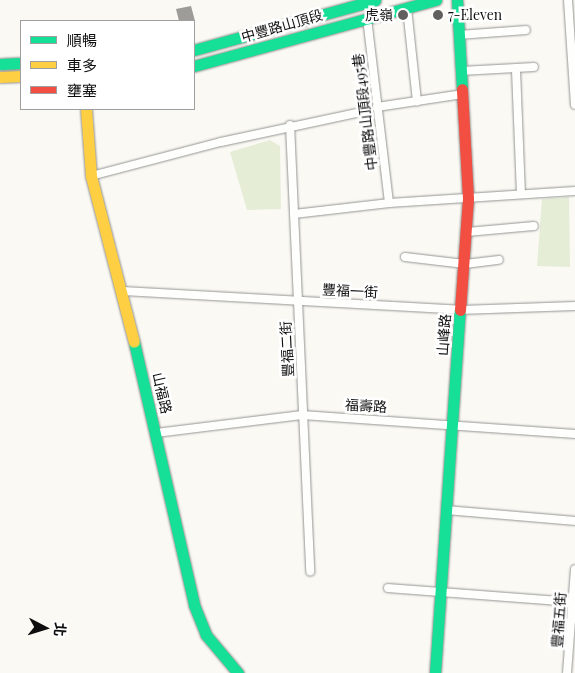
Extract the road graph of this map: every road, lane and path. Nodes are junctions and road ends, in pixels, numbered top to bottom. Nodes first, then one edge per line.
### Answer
1 (375, 0) edge
2 (436, 0) edge
3 (457, 0) edge
4 (568, 0) edge
5 (407, 8) junction
6 (367, 18) junction
7 (526, 30) dead end
8 (459, 35) junction
9 (195, 50) edge
10 (20, 63) edge
11 (0, 64) edge
12 (195, 66) edge
13 (534, 67) dead end
14 (516, 70) junction
15 (461, 71) junction
16 (20, 76) edge
17 (0, 77) edge
18 (462, 94) junction
19 (417, 101) junction
20 (575, 105) edge
21 (377, 107) junction
22 (86, 110) edge
23 (356, 113) dead end
24 (290, 125) junction
25 (91, 176) junction
26 (575, 191) edge
27 (521, 192) junction
28 (468, 198) junction
29 (389, 203) junction
30 (294, 214) junction
31 (534, 226) dead end
32 (467, 232) junction
33 (405, 257) dead end
34 (499, 260) dead end
35 (465, 264) junction
36 (123, 291) junction
37 (297, 301) junction
38 (575, 306) edge
39 (460, 310) junction
40 (302, 415) junction
41 (452, 423) junction
42 (156, 433) junction
43 (575, 434) edge
44 (446, 510) junction
45 (575, 521) edge
46 (575, 569) edge
47 (310, 572) dead end
48 (388, 588) dead end
49 (441, 592) junction
50 (574, 602) edge
51 (238, 673) edge
52 (436, 673) edge
53 (567, 673) edge

1 - 9 street, 中豐路山頂段
2 - 5 street, 中豐路山頂段
3 - 8 street, 山峰路
4 - 20 street
5 - 6 street, 中豐路山頂段
5 - 19 street
6 - 12 street, 中豐路山頂段
6 - 21 street, 中豐路山頂段495巷
7 - 8 street
8 - 15 street, 山峰路
10 - 11 street
13 - 14 street
14 - 15 street
14 - 27 street
15 - 18 street, 山峰路
16 - 17 street
18 - 19 street
18 - 28 street, 山峰路
19 - 21 street
21 - 29 street, 中豐路山頂段495巷
22 - 25 street, 山福路
23 - 24 street
24 - 25 street
24 - 30 street, 豐福二街
25 - 36 street, 山福路
26 - 27 street
27 - 28 street
28 - 29 street
28 - 32 street, 山峰路
29 - 30 street
30 - 37 street, 豐福二街
31 - 32 street
32 - 35 street, 山峰路
33 - 35 street
34 - 35 street
35 - 39 street, 山峰路
36 - 37 street, 豐福一街
36 - 42 street, 山福路
37 - 39 street, 豐福一街
37 - 40 street, 豐福二街
38 - 39 street, 豐福一街
39 - 41 street, 山峰路
40 - 41 street, 福壽路
40 - 42 street, 福壽路
40 - 47 street, 豐福二街
41 - 43 street, 福壽路
41 - 44 street, 山峰路
42 - 51 street, 山福路
44 - 45 street
44 - 49 street, 山峰路
46 - 50 street, 豐福五街
48 - 49 street
49 - 50 street
49 - 52 street, 山峰路
50 - 53 street, 豐福五街

